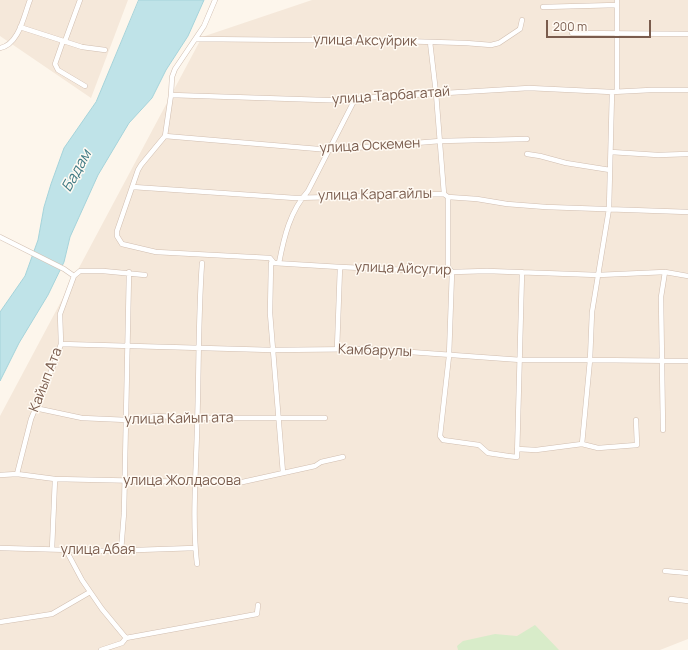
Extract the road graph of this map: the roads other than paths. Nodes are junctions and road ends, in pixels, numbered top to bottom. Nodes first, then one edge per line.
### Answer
1 (30, 0) edge
2 (80, 0) edge
3 (215, 0) edge
4 (617, 2) edge
5 (543, 7) dead end
6 (522, 20) dead end
7 (20, 27) junction
8 (572, 33) dead end
9 (618, 33) junction
10 (688, 34) edge
11 (196, 39) junction
12 (64, 41) junction
13 (430, 42) junction
14 (1, 49) edge
15 (105, 50) dead end
16 (85, 86) dead end
17 (688, 90) edge
18 (614, 92) junction
19 (436, 93) junction
20 (170, 95) junction
21 (354, 101) junction
22 (164, 136) junction
23 (527, 139) dead end
24 (440, 141) junction
25 (330, 150) junction
26 (611, 152) junction
27 (527, 154) dead end
28 (688, 154) edge
29 (610, 170) junction
30 (133, 187) junction
31 (446, 196) junction
32 (302, 197) junction
33 (609, 209) junction
34 (688, 212) edge
35 (0, 237) edge
36 (202, 262) dead end
37 (276, 263) junction
38 (340, 267) junction
39 (130, 272) junction
40 (452, 272) junction
41 (522, 272) junction
42 (665, 272) junction
43 (144, 275) dead end
44 (598, 275) junction
45 (74, 276) junction
46 (688, 276) edge
47 (61, 344) junction
48 (128, 346) junction
49 (200, 348) junction
50 (337, 349) junction
51 (272, 350) junction
52 (450, 356) junction
53 (520, 360) junction
54 (590, 360) junction
55 (662, 360) junction
56 (688, 362) edge
57 (35, 408) junction
58 (197, 418) junction
59 (278, 418) junction
60 (325, 418) dead end
61 (127, 420) junction
62 (636, 420) dead end
63 (663, 430) dead end
64 (582, 444) junction
65 (517, 449) junction
66 (343, 458) dead end
67 (283, 473) junction
68 (17, 474) junction
69 (0, 475) edge
70 (55, 479) junction
71 (125, 481) junction
72 (196, 482) junction
73 (0, 548) edge
74 (195, 548) junction
75 (52, 549) junction
76 (66, 550) junction
77 (121, 551) junction
78 (197, 564) dead end
79 (665, 571) dead end
80 (688, 573) edge
81 (90, 592) junction
82 (671, 599) dead end
83 (688, 601) edge
84 (258, 604) dead end
85 (0, 622) edge
86 (126, 638) junction
87 (101, 650) edge

1 - 7 street
2 - 12 street
3 - 11 street
4 - 5 street
4 - 9 street
6 - 13 street, улица Аксуйрик
7 - 12 street
7 - 14 street
8 - 9 street
9 - 10 street
9 - 18 street
11 - 13 street, улица Аксуйрик
11 - 20 street
12 - 15 street
12 - 16 street
13 - 19 street
17 - 18 street, улица Тарбагатай
18 - 19 street, улица Тарбагатай
18 - 26 street
19 - 21 street, улица Тарбагатай
19 - 24 street
20 - 21 street, улица Тарбагатай
20 - 22 street
21 - 25 street
22 - 25 street, улица Оскемен
22 - 30 street
23 - 24 street, улица Оскемен
24 - 25 street, улица Оскемен
24 - 31 street
25 - 32 street
26 - 28 street
26 - 29 street
27 - 29 street
29 - 33 street
30 - 32 street, улица Карагайлы
30 - 37 street, улица Айсугир
31 - 32 street, улица Карагайлы
31 - 33 street, улица Карагайлы
31 - 40 street
32 - 37 street
33 - 34 street, улица Карагайлы
33 - 44 street
35 - 45 street
36 - 49 street
37 - 38 street, улица Айсугир
37 - 51 street
38 - 40 street, улица Айсугир
38 - 50 street
39 - 43 street
39 - 45 street
39 - 48 street
40 - 41 street, улица Айсугир
40 - 52 street
41 - 44 street, улица Айсугир
41 - 53 street
42 - 44 street, улица Айсугир
42 - 46 street, улица Айсугир
42 - 55 street
44 - 54 street
45 - 47 street, Кайып Ата
47 - 48 street, Камбарулы
47 - 57 street, Кайып Ата
48 - 49 street, Камбарулы
48 - 61 street
49 - 51 street, Камбарулы
49 - 58 street
50 - 51 street, Камбарулы
50 - 52 street, Камбарулы
51 - 59 street
52 - 53 street, Камбарулы
52 - 65 street
53 - 54 street, Камбарулы
53 - 65 street
54 - 55 street, Камбарулы
54 - 64 street
55 - 56 street, Камбарулы
55 - 63 street
57 - 61 street, улица Кайып ата
57 - 68 street, Кайып Ата
58 - 59 street, улица Кайып ата
58 - 61 street, улица Кайып ата
58 - 72 street
59 - 60 street, улица Кайып ата
59 - 67 street
61 - 71 street
62 - 64 street
64 - 65 street
66 - 67 street, улица Жолдасова
67 - 72 street, улица Жолдасова
68 - 69 street, улица Жолдасова
68 - 70 street, улица Жолдасова
70 - 71 street, улица Жолдасова
70 - 75 street
71 - 72 street, улица Жолдасова
71 - 77 street
72 - 74 street
73 - 75 street, улица Абая
74 - 77 street, улица Абая
74 - 78 street
75 - 76 street, улица Абая
76 - 77 street, улица Абая
76 - 81 street
79 - 80 street
81 - 85 street
81 - 86 street
82 - 83 street
84 - 86 street
86 - 87 street

